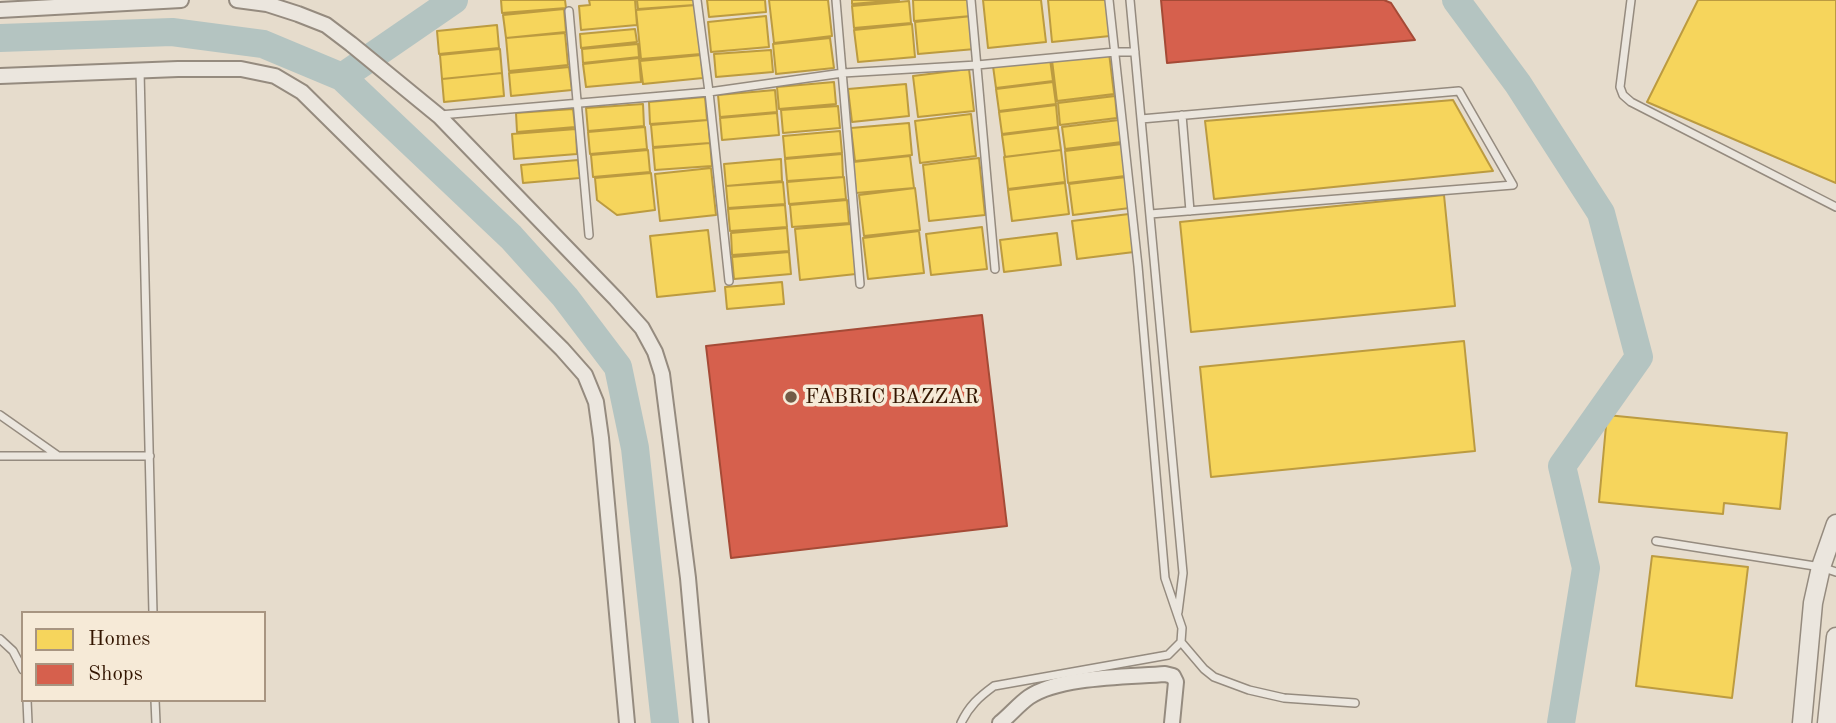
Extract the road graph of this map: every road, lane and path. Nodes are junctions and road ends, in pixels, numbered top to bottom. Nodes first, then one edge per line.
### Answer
1 (181, 0) edge
2 (237, 0) edge
3 (696, 0) edge
4 (836, 0) edge
5 (971, 0) edge
6 (1109, 0) edge
7 (1130, 0) edge
8 (1631, 0) edge
9 (0, 10) edge
10 (569, 11) dead end
11 (1115, 52) junction
12 (1135, 52) junction
13 (977, 65) junction
14 (140, 71) junction
15 (844, 73) junction
16 (0, 76) edge
17 (709, 92) junction
18 (578, 104) junction
19 (1182, 115) junction
20 (439, 116) junction
21 (1141, 119) junction
22 (1836, 207) edge
23 (1189, 211) junction
24 (1150, 214) junction
25 (589, 235) dead end
26 (995, 270) dead end
27 (729, 281) dead end
28 (860, 284) dead end
29 (0, 415) edge
30 (0, 456) edge
31 (58, 456) junction
32 (150, 456) junction
33 (1836, 524) edge
34 (1656, 541) dead end
35 (1828, 569) edge
36 (153, 611) edge
37 (1178, 612) junction
38 (1836, 637) edge
39 (0, 639) edge
40 (1181, 642) junction
41 (21, 666) edge
42 (27, 702) edge
43 (155, 702) edge
44 (1354, 703) dead end
45 (28, 723) edge
46 (156, 723) edge
47 (627, 723) edge
48 (701, 723) edge
49 (961, 723) edge
50 (1000, 723) edge
51 (1171, 723) edge
52 (1802, 723) edge
53 (1827, 723) edge

1 - 9 street
2 - 20 street
3 - 17 lane
4 - 15 lane
5 - 13 lane
6 - 11 lane
7 - 12 lane
8 - 22 lane
10 - 18 lane
11 - 12 lane
11 - 13 lane
11 - 37 lane
12 - 21 lane
13 - 15 lane
13 - 26 lane
14 - 16 street
14 - 32 lane
14 - 47 street
15 - 17 lane
15 - 28 lane
17 - 18 lane
17 - 27 lane
18 - 20 lane
18 - 25 lane
19 - 21 lane
19 - 23 lane
19 - 23 lane
20 - 48 street
21 - 24 lane
23 - 24 lane
24 - 37 lane
29 - 31 lane
30 - 31 lane
31 - 32 lane
32 - 36 lane
33 - 35 street
34 - 35 lane
35 - 52 street
37 - 40 lane
38 - 53 street
39 - 41 lane
40 - 44 lane
40 - 49 lane
42 - 45 lane
43 - 46 lane
50 - 51 street

